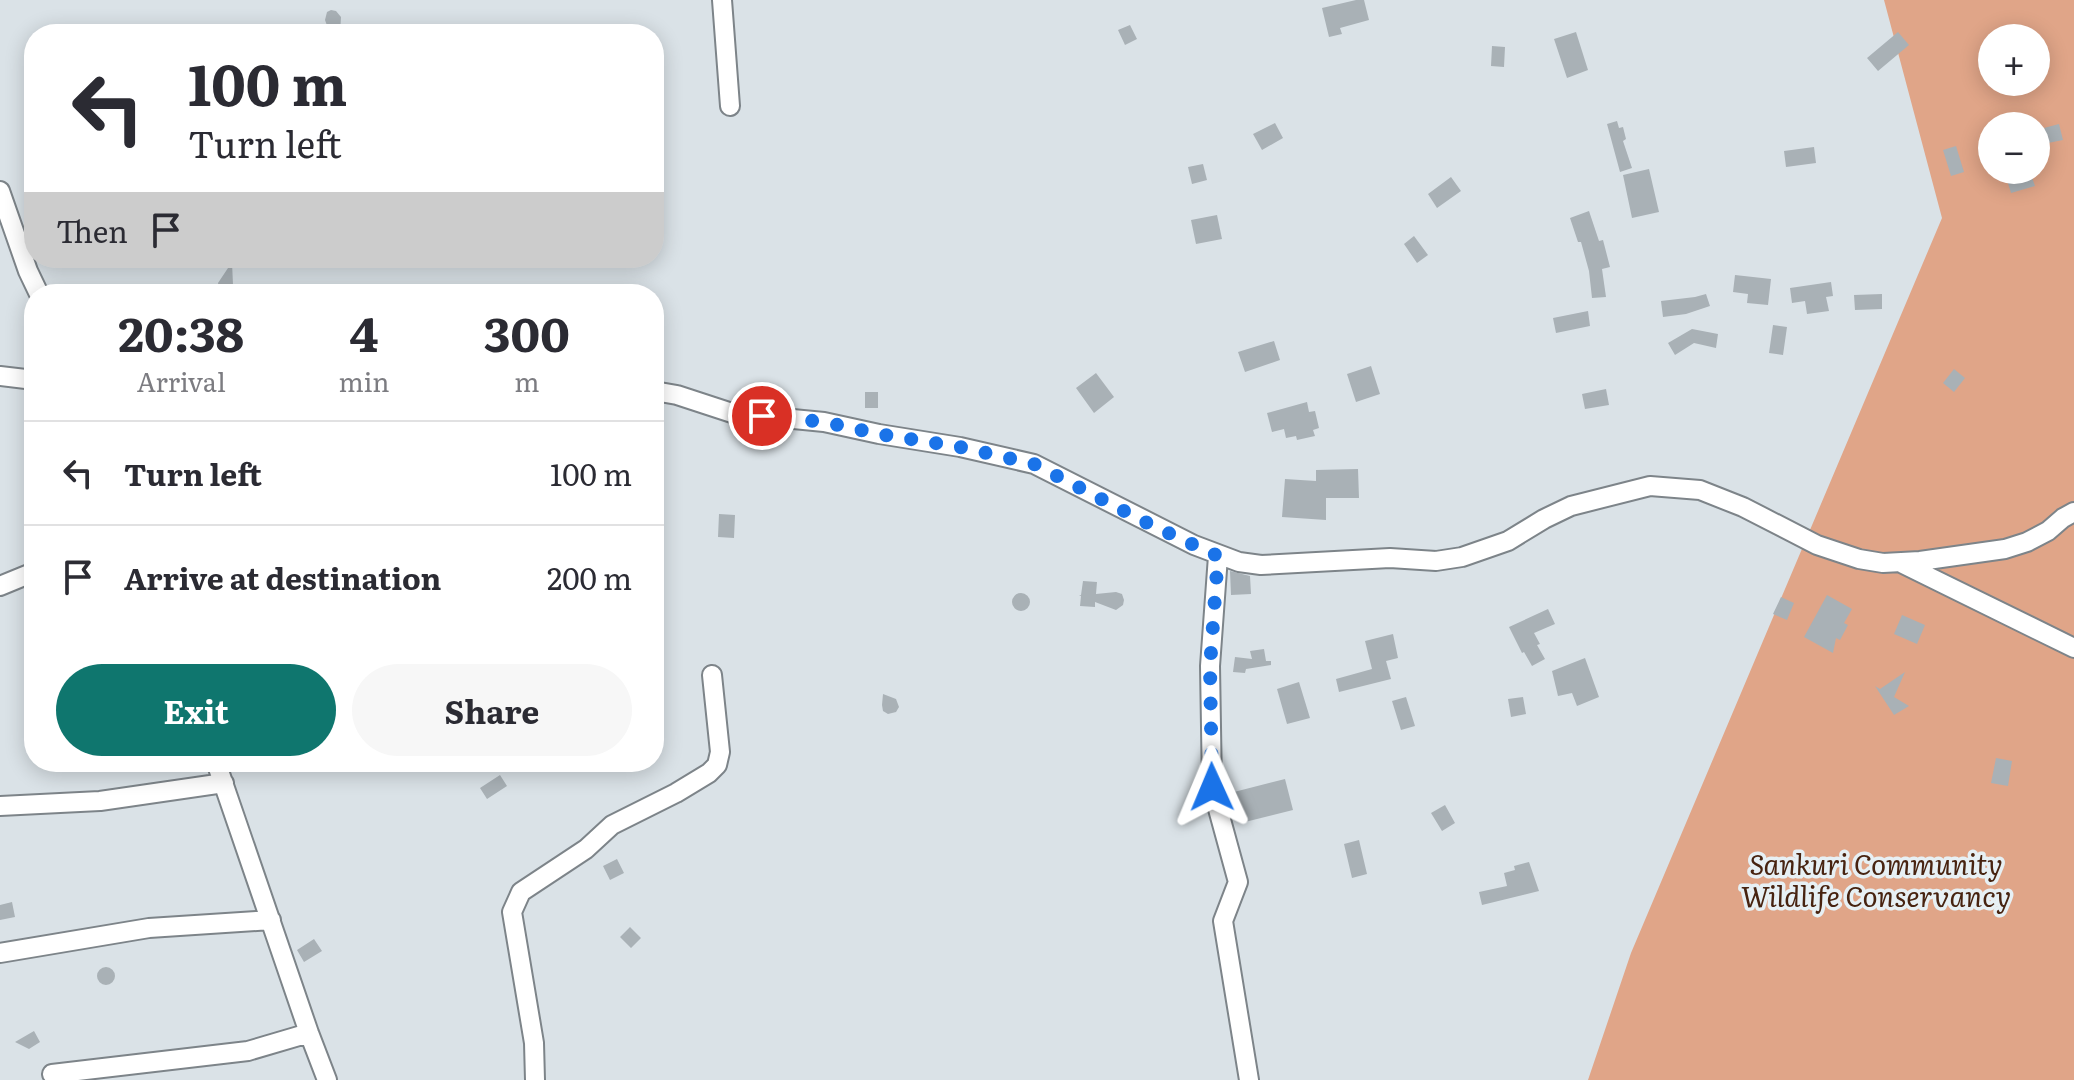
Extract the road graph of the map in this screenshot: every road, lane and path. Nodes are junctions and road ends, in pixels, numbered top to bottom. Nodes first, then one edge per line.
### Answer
1 (722, 0) edge
2 (730, 106) dead end
3 (0, 191) edge
4 (24, 260) edge
5 (0, 376) edge
6 (24, 379) edge
7 (664, 393) edge
8 (2074, 512) edge
9 (1218, 556) junction
10 (1900, 562) junction
11 (24, 576) edge
12 (0, 586) edge
13 (2074, 648) edge
14 (712, 675) dead end
15 (220, 772) edge
16 (224, 783) junction
17 (0, 806) edge
18 (271, 920) junction
19 (0, 953) edge
20 (309, 1033) junction
21 (52, 1074) dead end
22 (327, 1080) edge
23 (535, 1080) edge
24 (1249, 1080) edge

1 - 2 street
3 - 4 street
5 - 6 street
7 - 9 street
8 - 10 street
9 - 10 street
9 - 24 street
10 - 13 street
11 - 12 street
14 - 23 street
15 - 16 street
16 - 17 street
16 - 18 street
18 - 19 street
18 - 20 street
20 - 21 street
20 - 22 street

